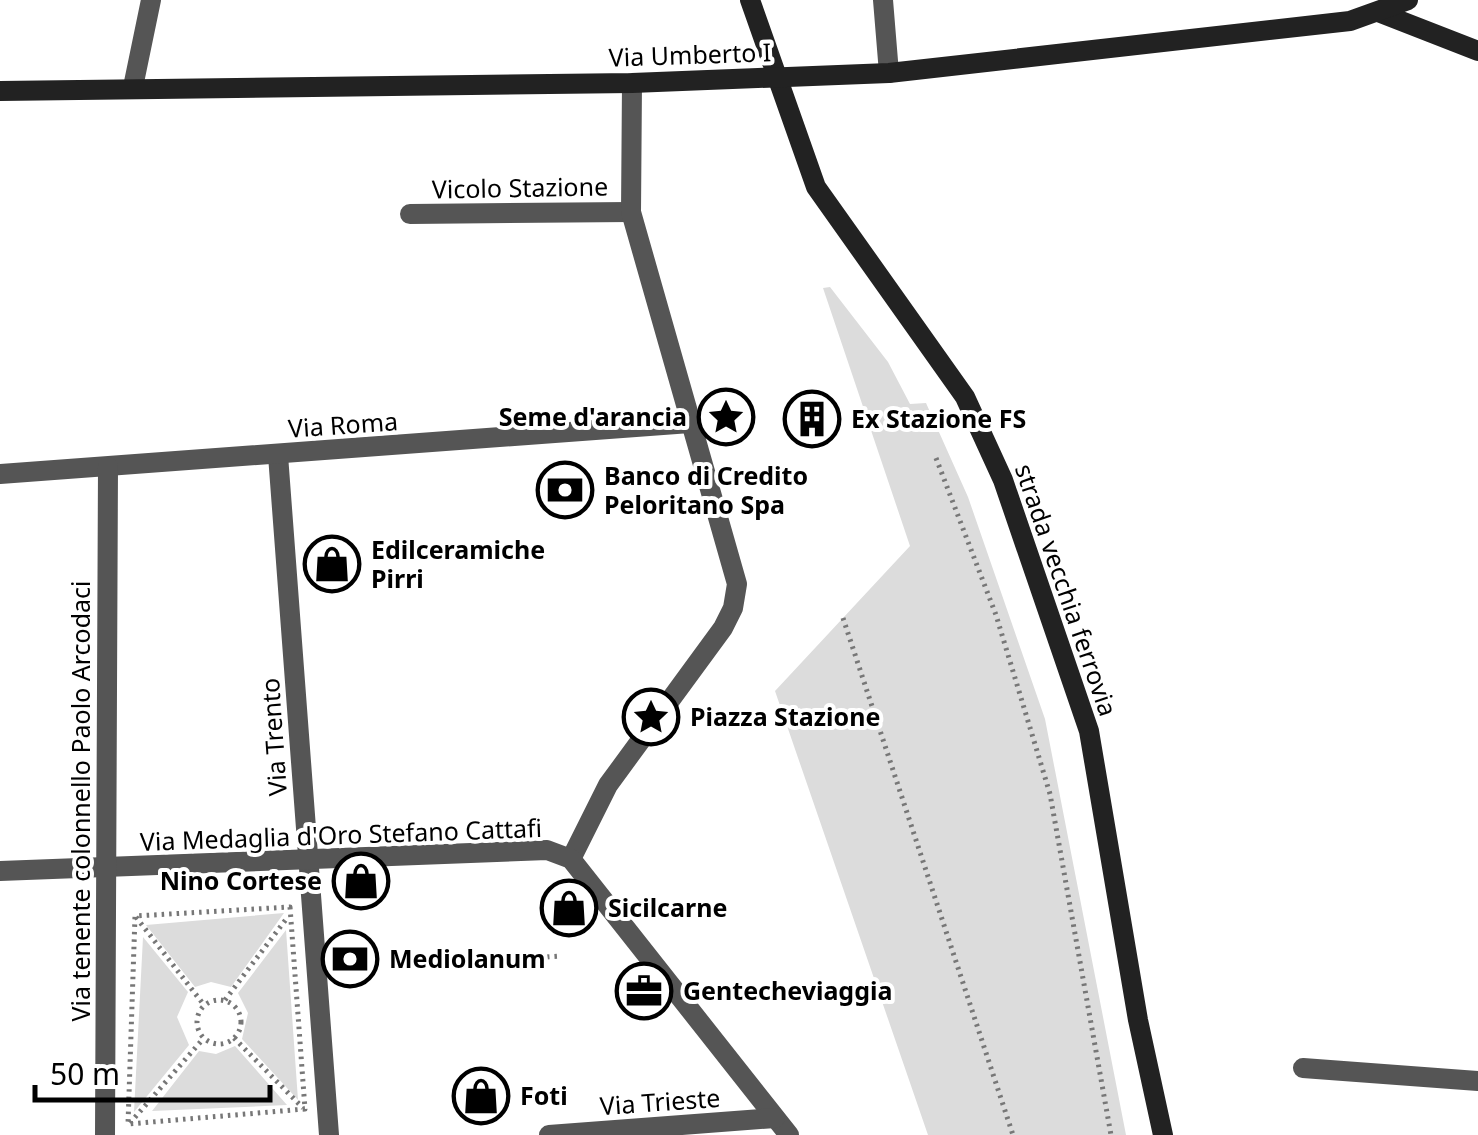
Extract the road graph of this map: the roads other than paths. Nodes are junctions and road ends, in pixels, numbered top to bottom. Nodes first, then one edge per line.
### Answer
1 (151, 0) edge
2 (750, 0) edge
3 (882, 0) edge
4 (1408, 0) edge
5 (1378, 12) junction
6 (1478, 51) edge
7 (889, 73) junction
8 (632, 83) junction
9 (133, 88) junction
10 (0, 91) edge
11 (631, 212) junction
12 (410, 214) dead end
13 (690, 423) junction
14 (278, 455) junction
15 (108, 467) junction
16 (0, 474) edge
17 (308, 859) junction
18 (571, 860) junction
19 (106, 867) junction
20 (0, 870) edge
21 (1304, 1068) dead end
22 (1478, 1081) edge
23 (782, 1127) edge
24 (321, 1128) edge
25 (105, 1135) edge
26 (549, 1135) edge
27 (1163, 1135) edge

1 - 9 street
2 - 27 street, strada vecchia ferrovia
3 - 7 street
4 - 5 street, Via Umberto I
5 - 6 street
5 - 7 street, Via Umberto I
7 - 8 street, Via Umberto I
8 - 9 street, Via Umberto I
8 - 11 street
9 - 10 street, Via Umberto I
11 - 12 street, Vicolo Stazione
11 - 13 street
13 - 14 street, Via Roma
13 - 18 street
14 - 15 street, Via Roma
14 - 17 street, Via Trento
15 - 16 street, Via Roma
15 - 19 street, Via tenente colonnello Paolo Arcodaci
17 - 18 street, Via Medaglia d'Oro Stefano Cattafi
17 - 19 street, Via Medaglia d'Oro Stefano Cattafi
17 - 24 street, Via Trento
18 - 23 street, Via Medaglia d'Oro Stefano Cattafi
19 - 20 street, Via Medaglia d'Oro Stefano Cattafi
19 - 25 street, Via tenente colonnello Paolo Arcodaci
21 - 22 street
23 - 26 street, Via Trieste

